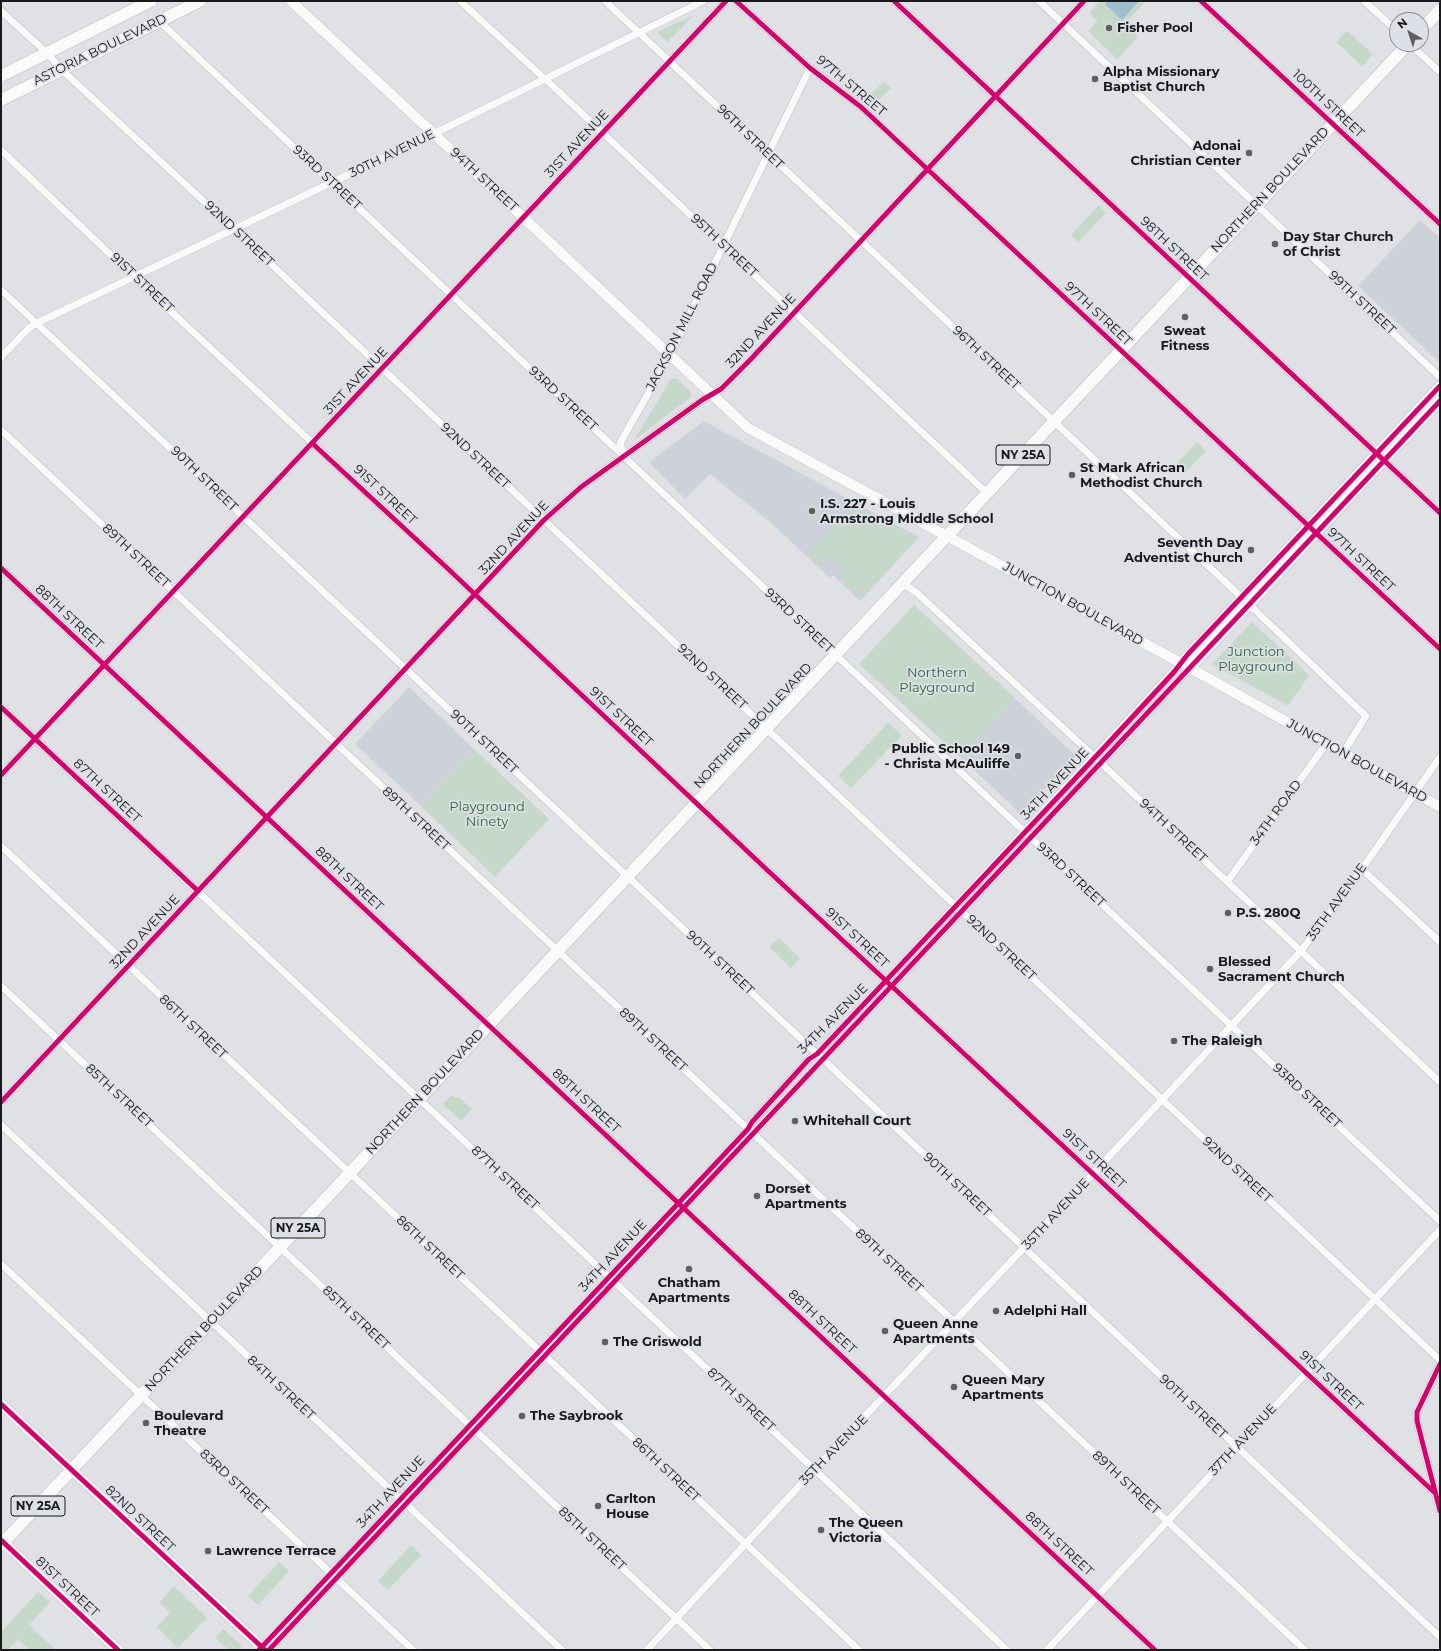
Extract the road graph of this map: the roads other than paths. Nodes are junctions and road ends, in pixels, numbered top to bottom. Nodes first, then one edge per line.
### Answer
1 (200, 1) edge
2 (290, 1) edge
3 (460, 1) edge
4 (605, 1) edge
5 (703, 1) edge
6 (726, 1) edge
7 (736, 1) edge
8 (894, 1) edge
9 (1039, 1) edge
10 (1084, 1) edge
11 (1202, 1) edge
12 (1364, 1) edge
13 (145, 2) edge
14 (1440, 10) edge
15 (1, 11) edge
16 (159, 21) junction
17 (1429, 22) edge
18 (1063, 24) junction
19 (1389, 24) edge
20 (639, 33) junction
21 (46, 52) junction
22 (1401, 52) edge
23 (1418, 52) edge
24 (670, 62) junction
25 (810, 68) junction
26 (62, 70) junction
27 (1440, 72) edge
28 (1, 76) edge
29 (546, 80) junction
30 (995, 96) junction
31 (1, 100) edge
32 (1333, 124) junction
33 (603, 133) junction
34 (434, 134) junction
35 (1, 150) edge
36 (769, 155) junction
37 (927, 169) junction
38 (332, 183) junction
39 (1257, 205) junction
40 (524, 217) junction
41 (1440, 224) edge
42 (234, 230) junction
43 (861, 240) junction
44 (724, 246) junction
45 (134, 277) junction
46 (1189, 278) junction
47 (1, 290) edge
48 (452, 294) junction
49 (794, 312) junction
50 (37, 323) junction
51 (1120, 350) junction
52 (670, 355) junction
53 (1, 357) edge
54 (382, 369) junction
55 (1440, 377) edge
56 (1440, 386) edge
57 (712, 394) junction
58 (1440, 401) edge
59 (1053, 422) junction
60 (1, 430) edge
61 (312, 443) junction
62 (625, 457) junction
63 (1380, 457) junction
64 (987, 493) junction
65 (1440, 513) edge
66 (244, 517) junction
67 (544, 520) junction
68 (1312, 530) junction
69 (947, 535) junction
70 (1, 568) edge
71 (902, 583) junction
72 (173, 592) junction
73 (475, 595) junction
74 (1246, 601) junction
75 (1440, 649) edge
76 (836, 654) junction
77 (104, 665) junction
78 (1185, 666) junction
79 (406, 669) junction
80 (1, 707) edge
81 (766, 728) junction
82 (35, 739) junction
83 (336, 744) junction
84 (1326, 744) junction
85 (1343, 753) junction
86 (1440, 757) edge
87 (1098, 760) junction
88 (1, 775) edge
89 (1414, 793) junction
90 (696, 803) junction
91 (1440, 807) edge
92 (267, 817) junction
93 (1028, 834) junction
94 (1, 846) edge
95 (1362, 869) junction
96 (627, 876) junction
97 (1227, 882) junction
98 (198, 891) junction
99 (959, 909) junction
100 (1440, 942) edge
101 (558, 951) junction
102 (1301, 952) junction
103 (128, 966) junction
104 (889, 983) junction
105 (1, 986) edge
106 (488, 1025) junction
107 (1232, 1026) junction
108 (59, 1040) junction
109 (820, 1057) junction
110 (1440, 1082) edge
111 (419, 1099) junction
112 (1162, 1100) junction
113 (1, 1102) edge
114 (1, 1125) edge
115 (750, 1131) junction
116 (350, 1173) junction
117 (1094, 1174) junction
118 (681, 1205) junction
119 (1440, 1221) edge
120 (1440, 1230) edge
121 (280, 1247) junction
122 (1024, 1248) junction
123 (1, 1264) edge
124 (609, 1276) junction
125 (615, 1282) junction
126 (1375, 1299) junction
127 (211, 1322) junction
128 (954, 1322) junction
129 (542, 1353) junction
130 (1440, 1360) edge
131 (1440, 1364) edge
132 (1306, 1373) junction
133 (142, 1396) junction
134 (885, 1396) junction
135 (1, 1404) edge
136 (473, 1427) junction
137 (1236, 1447) junction
138 (815, 1469) junction
139 (72, 1470) junction
140 (1438, 1496) edge
141 (403, 1501) junction
142 (1440, 1511) edge
143 (1167, 1521) junction
144 (2, 1543) edge
145 (746, 1544) junction
146 (331, 1573) junction
147 (337, 1578) junction
148 (1098, 1595) junction
149 (676, 1618) junction
150 (1440, 1637) edge
151 (264, 1649) edge
152 (118, 1650) edge
153 (413, 1650) edge
154 (562, 1650) edge
155 (647, 1650) edge
156 (710, 1650) edge
157 (859, 1650) edge
158 (1008, 1650) edge
159 (1046, 1650) edge
160 (1156, 1650) edge
161 (1305, 1650) edge

1 - 16 main road, ASTORIA BOULEVARD
2 - 34 main road, 94TH STREET
3 - 29 street, 95TH STREET
4 - 20 street, 96TH STREET
5 - 20 street, 30TH AVENUE
6 - 24 street, 31ST AVENUE
7 - 25 street, 97TH STREET
8 - 30 street, 98TH STREET
9 - 18 street, 99TH STREET
10 - 18 street, 32ND AVENUE
11 - 32 street, 100TH STREET
12 - 19 street
13 - 21 main road, ASTORIA BOULEVARD
14 - 17 main road
15 - 21 street, 92ND STREET
16 - 26 main road, ASTORIA BOULEVARD
16 - 38 street, 93RD STREET
18 - 30 street, 32ND AVENUE
18 - 39 street, 99TH STREET
20 - 24 street, 96TH STREET
20 - 29 street, 30TH AVENUE
21 - 26 street, 92ND STREET
21 - 28 main road, ASTORIA BOULEVARD
22 - 32 main road, NORTHERN BOULEVARD / NY 25A
23 - 27 street
24 - 33 street, 31ST AVENUE
24 - 36 street, 96TH STREET
25 - 36 street, JACKSON MILL ROAD
25 - 37 street, 97TH STREET
26 - 31 main road, ASTORIA BOULEVARD
26 - 42 street, 92ND STREET
29 - 33 street, 95TH STREET
29 - 34 street, 30TH AVENUE
30 - 37 street, 32ND AVENUE
30 - 46 street, 98TH STREET
32 - 39 main road, NORTHERN BOULEVARD / NY 25A
32 - 41 street, 100TH STREET
33 - 40 street, 31ST AVENUE
33 - 44 street, 95TH STREET
34 - 38 street, 30TH AVENUE
34 - 40 main road, 94TH STREET
35 - 45 street, 91ST STREET
36 - 43 street, 96TH STREET
36 - 44 street, JACKSON MILL ROAD
37 - 43 street, 32ND AVENUE
37 - 51 street, 97TH STREET
38 - 42 street, 30TH AVENUE
38 - 48 street, 93RD STREET
39 - 46 main road, NORTHERN BOULEVARD / NY 25A
39 - 55 street, 99TH STREET
40 - 48 street, 31ST AVENUE
40 - 52 main road, 94TH STREET
42 - 45 street, 30TH AVENUE
42 - 54 street, 92ND STREET
43 - 49 street, 32ND AVENUE
43 - 59 street, 96TH STREET
44 - 49 street, 95TH STREET
44 - 52 street, JACKSON MILL ROAD
45 - 50 street, 30TH AVENUE
45 - 61 street, 91ST STREET
46 - 51 main road, NORTHERN BOULEVARD / NY 25A
46 - 63 street, 98TH STREET
47 - 50 street, 90TH STREET
48 - 54 street, 31ST AVENUE
48 - 62 street, 93RD STREET
49 - 57 street, 32ND AVENUE
49 - 64 street, 95TH STREET
50 - 53 street, 30TH AVENUE
50 - 66 street, 90TH STREET
51 - 59 main road, NORTHERN BOULEVARD / NY 25A
51 - 68 street, 97TH STREET
52 - 57 main road, 94TH STREET
52 - 62 street, JACKSON MILL ROAD
54 - 61 street, 31ST AVENUE
54 - 67 street, 92ND STREET
56 - 63 main road, 34TH AVENUE
57 - 62 street, 32ND AVENUE
57 - 69 main road, JUNCTION BOULEVARD
58 - 63 main road, 34TH AVENUE
59 - 64 main road, NORTHERN BOULEVARD / NY 25A
59 - 74 street, 96TH STREET
60 - 72 street, 89TH STREET
61 - 66 street, 31ST AVENUE
61 - 73 street, 91ST STREET
62 - 67 street, 32ND AVENUE
62 - 76 street, 93RD STREET
63 - 65 street, 98TH STREET
63 - 68 main road, 34TH AVENUE
64 - 69 main road, NORTHERN BOULEVARD / NY 25A
66 - 72 street, 31ST AVENUE
66 - 79 street, 90TH STREET
67 - 73 street, 32ND AVENUE
67 - 81 street, 92ND STREET
68 - 74 main road, 34TH AVENUE
68 - 75 street, 97TH STREET
69 - 71 main road, NORTHERN BOULEVARD / NY 25A
69 - 78 main road, JUNCTION BOULEVARD
70 - 77 street, 88TH STREET
71 - 76 main road, NORTHERN BOULEVARD / NY 25A
71 - 87 street, 94TH STREET
72 - 77 street, 31ST AVENUE
72 - 83 street, 89TH STREET
73 - 79 street, 32ND AVENUE
73 - 90 street, 91ST STREET
74 - 78 main road, 34TH AVENUE
74 - 85 street, 96TH STREET
76 - 81 main road, NORTHERN BOULEVARD / NY 25A
76 - 93 street, 93RD STREET
77 - 82 street, 31ST AVENUE
77 - 92 street, 88TH STREET
78 - 84 main road, JUNCTION BOULEVARD
78 - 87 street, 34TH AVENUE
79 - 83 street, 32ND AVENUE
79 - 96 street, 90TH STREET
80 - 82 street, 87TH STREET
81 - 90 main road, NORTHERN BOULEVARD / NY 25A
81 - 99 street, 92ND STREET
82 - 88 street, 31ST AVENUE
82 - 98 street, 87TH STREET
83 - 92 street, 32ND AVENUE
83 - 101 street, 89TH STREET
84 - 85 main road, JUNCTION BOULEVARD
84 - 97 street, 34TH ROAD
85 - 89 main road, JUNCTION BOULEVARD
86 - 89 street, 35TH AVENUE
87 - 93 street, 34TH AVENUE
87 - 97 street, 94TH STREET
89 - 91 main road, JUNCTION BOULEVARD
89 - 95 street, 35TH AVENUE
90 - 96 main road, NORTHERN BOULEVARD / NY 25A
90 - 104 street, 91ST STREET
92 - 98 street, 32ND AVENUE
92 - 106 street, 88TH STREET
93 - 99 street, 34TH AVENUE
93 - 107 street, 93RD STREET
94 - 103 street, 86TH STREET
95 - 100 street
95 - 102 street, 35TH AVENUE
96 - 101 main road, NORTHERN BOULEVARD / NY 25A
96 - 109 street, 90TH STREET
97 - 102 street, 94TH STREET
98 - 103 street, 32ND AVENUE
98 - 111 street, 87TH STREET
99 - 104 street, 34TH AVENUE
99 - 112 street, 92ND STREET
101 - 106 main road, NORTHERN BOULEVARD / NY 25A
101 - 115 street, 89TH STREET
102 - 107 street, 35TH AVENUE
102 - 110 street, 94TH STREET
103 - 108 street, 32ND AVENUE
103 - 116 street, 86TH STREET
104 - 109 street, 34TH AVENUE
104 - 117 street, 91ST STREET
105 - 108 street, 85TH STREET
106 - 111 main road, NORTHERN BOULEVARD / NY 25A
106 - 118 street, 88TH STREET
107 - 112 street, 35TH AVENUE
107 - 119 street, 93RD STREET
108 - 113 street, 32ND AVENUE
108 - 121 street, 85TH STREET
109 - 115 street, 34TH AVENUE
109 - 122 street, 90TH STREET
111 - 116 main road, NORTHERN BOULEVARD / NY 25A
111 - 124 street, 87TH STREET
112 - 117 street, 35TH AVENUE
112 - 126 street, 92ND STREET
114 - 127 street, 84TH STREET
115 - 118 street, 34TH AVENUE
115 - 128 street, 89TH STREET
116 - 121 main road, NORTHERN BOULEVARD / NY 25A
116 - 129 street, 86TH STREET
117 - 122 street, 35TH AVENUE
117 - 132 street, 91ST STREET
118 - 124 street, 34TH AVENUE
118 - 125 street, 34TH AVENUE
118 - 134 street, 88TH STREET
120 - 126 street, 37TH AVENUE
121 - 127 main road, NORTHERN BOULEVARD / NY 25A
121 - 136 street, 85TH STREET
122 - 128 street, 35TH AVENUE
122 - 137 street, 90TH STREET
123 - 133 street, 83RD STREET
124 - 125 street, 87TH STREET
124 - 129 street, 34TH AVENUE
125 - 129 street, 34TH AVENUE
125 - 138 street, 87TH STREET
126 - 130 street, 92ND STREET
126 - 132 street, 37TH AVENUE
127 - 133 main road, NORTHERN BOULEVARD / NY 25A
127 - 141 street, 84TH STREET
128 - 134 street, 35TH AVENUE
128 - 143 street, 89TH STREET
129 - 136 street, 34TH AVENUE
129 - 145 street, 86TH STREET
131 - 140 street
132 - 137 street, 37TH AVENUE
132 - 140 street, 91ST STREET
133 - 139 main road, NORTHERN BOULEVARD / NY 25A
133 - 146 street, 83RD STREET
134 - 138 street, 35TH AVENUE
134 - 148 street, 88TH STREET
135 - 139 main road, 82ND STREET
136 - 141 street, 34TH AVENUE
136 - 149 street, 85TH STREET
137 - 143 street, 37TH AVENUE
137 - 150 street, 90TH STREET
138 - 145 street, 35TH AVENUE
138 - 158 street, 87TH STREET
139 - 144 main road, NORTHERN BOULEVARD / NY 25A
139 - 151 main road, 82ND STREET
140 - 142 street
141 - 146 street, 34TH AVENUE
141 - 147 street, 34TH AVENUE
141 - 154 street, 84TH STREET
143 - 148 street, 37TH AVENUE
143 - 161 street, 89TH STREET
144 - 152 main road, 81ST STREET
145 - 149 street, 35TH AVENUE
145 - 157 street, 86TH STREET
146 - 147 street, 83RD STREET
146 - 151 street, 34TH AVENUE
147 - 151 street, 34TH AVENUE
147 - 153 street, 83RD STREET
148 - 159 street, 37TH AVENUE
148 - 160 street, 88TH STREET
149 - 155 street, 35TH AVENUE
149 - 156 street, 85TH STREET

